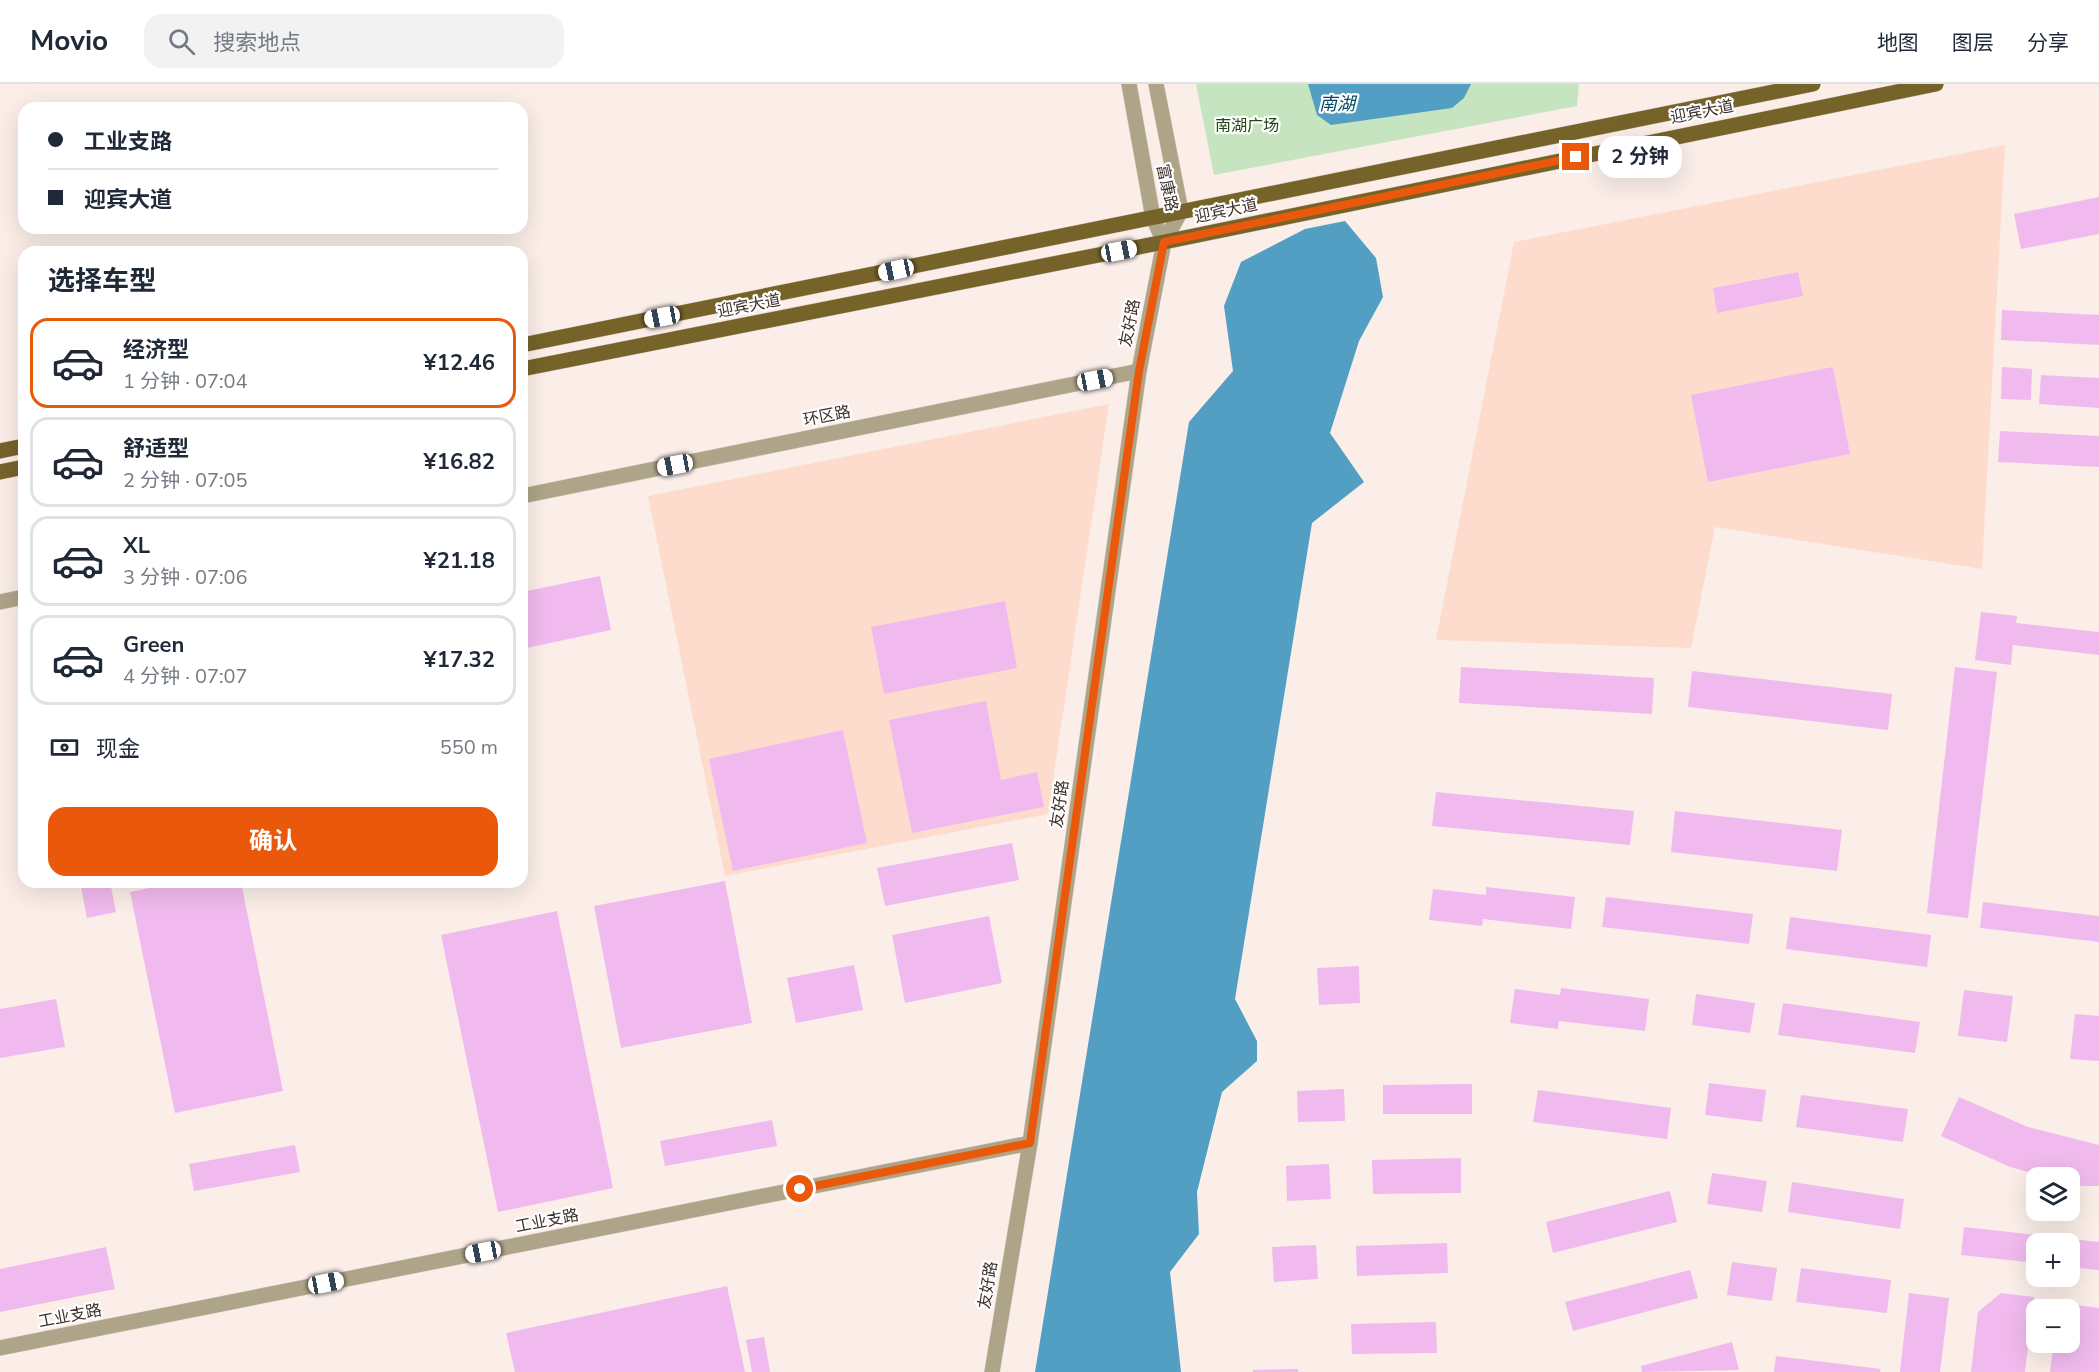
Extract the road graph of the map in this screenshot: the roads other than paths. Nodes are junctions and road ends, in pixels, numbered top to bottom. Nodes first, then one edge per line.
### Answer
1 (1129, 84) edge
2 (1156, 84) edge
3 (1813, 84) edge
4 (1936, 84) edge
5 (1181, 212) junction
6 (1153, 218) junction
7 (1164, 242) junction
8 (528, 344) edge
9 (528, 368) edge
10 (1139, 371) junction
11 (18, 447) edge
12 (0, 451) edge
13 (18, 468) edge
14 (0, 472) edge
15 (528, 495) edge
16 (18, 598) edge
17 (0, 602) edge
18 (1030, 1143) junction
19 (0, 1348) edge
20 (992, 1372) edge

1 - 6 street, 富康路
2 - 5 street, 富康路
3 - 5 main road, 迎宾大道
4 - 7 main road, 迎宾大道
5 - 6 main road, 迎宾大道
5 - 7 street, 富康路
6 - 7 street, 富康路
6 - 8 main road, 迎宾大道
7 - 9 main road, 迎宾大道
7 - 10 street, 友好路
10 - 15 street, 环区路
10 - 18 street, 友好路
11 - 12 main road
13 - 14 main road
16 - 17 street
18 - 19 street, 工业支路
18 - 20 street, 友好路

